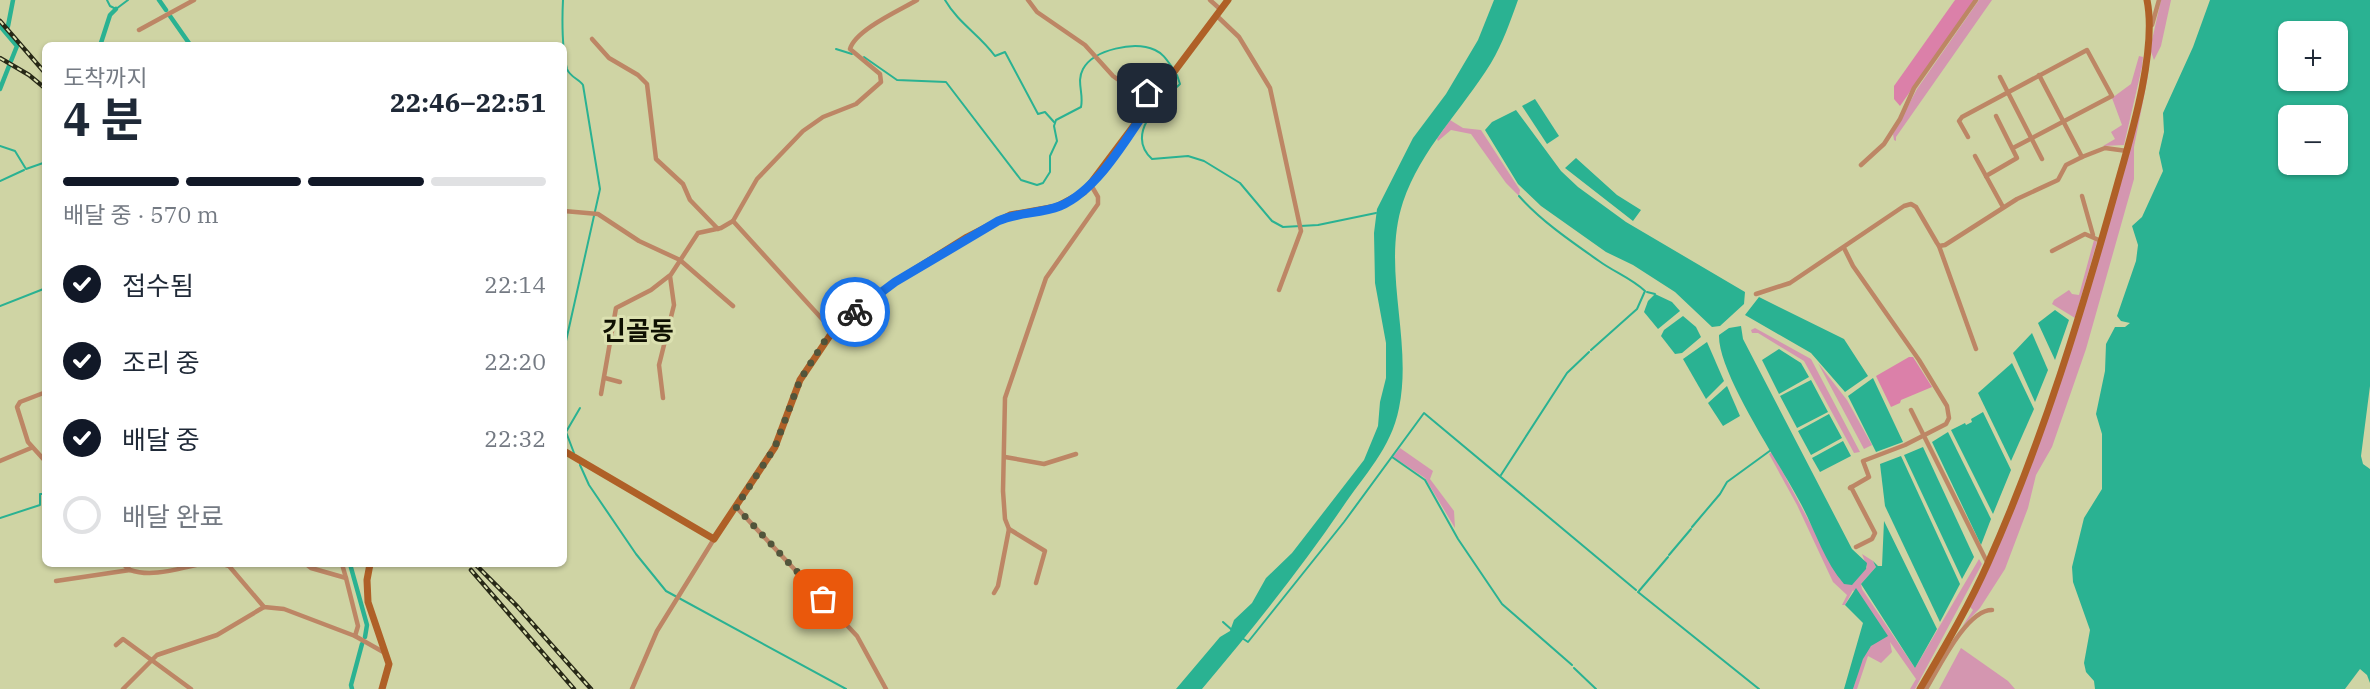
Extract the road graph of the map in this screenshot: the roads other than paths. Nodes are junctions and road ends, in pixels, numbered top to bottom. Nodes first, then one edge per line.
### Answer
1 (194, 0) edge
2 (917, 0) edge
3 (1028, 0) edge
4 (1210, 0) edge
5 (1228, 0) edge
6 (1976, 0) edge
7 (2147, 0) edge
8 (2159, 0) edge
9 (1219, 13) junction
10 (139, 30) dead end
11 (2150, 33) junction
12 (592, 39) dead end
13 (2039, 75) junction
14 (2000, 77) dead end
15 (2008, 93) junction
16 (1155, 97) junction
17 (1996, 116) dead end
18 (2063, 122) junction
19 (1969, 137) dead end
20 (2031, 138) junction
21 (2013, 148) junction
22 (2127, 150) junction
23 (1975, 156) dead end
24 (2082, 157) junction
25 (2042, 159) dead end
26 (1861, 165) dead end
27 (1986, 176) junction
28 (1091, 185) junction
29 (2082, 196) dead end
30 (2003, 208) junction
31 (567, 211) edge
32 (733, 221) junction
33 (718, 229) junction
34 (2093, 236) junction
35 (2102, 241) junction
36 (1940, 246) junction
37 (1843, 248) junction
38 (2052, 251) dead end
39 (680, 260) junction
40 (670, 276) junction
41 (1279, 290) dead end
42 (1756, 294) dead end
43 (733, 306) dead end
44 (832, 331) junction
45 (1976, 349) dead end
46 (605, 378) junction
47 (620, 383) dead end
48 (42, 394) edge
49 (601, 394) dead end
50 (663, 398) dead end
51 (1911, 410) dead end
52 (1922, 435) junction
53 (32, 448) junction
54 (567, 453) edge
55 (1076, 454) dead end
56 (1005, 457) junction
57 (42, 458) edge
58 (0, 461) edge
59 (736, 507) junction
60 (1009, 529) junction
61 (715, 539) junction
62 (1856, 547) dead end
63 (1988, 565) junction
64 (126, 567) edge
65 (186, 567) edge
66 (230, 567) edge
67 (310, 567) edge
68 (343, 567) edge
69 (369, 567) edge
70 (130, 570) junction
71 (346, 578) junction
72 (56, 581) dead end
73 (1036, 583) dead end
74 (994, 593) dead end
75 (264, 607) junction
76 (1992, 610) dead end
77 (355, 636) junction
78 (116, 645) dead end
79 (386, 654) junction
80 (152, 659) junction
81 (123, 689) edge
82 (191, 689) edge
83 (382, 689) edge
84 (632, 689) edge
85 (886, 689) edge
86 (1920, 689) edge
87 (1926, 689) edge

1 - 10 street
2 - 32 street
3 - 16 street
4 - 9 street
5 - 9 main road
6 - 26 street
7 - 11 main road
8 - 11 street
9 - 16 main road
9 - 41 street
11 - 22 main road
12 - 33 street
13 - 15 street
13 - 18 street
13 - 18 street
14 - 15 street
15 - 19 street
15 - 20 street
16 - 28 main road
17 - 21 street
18 - 20 street
18 - 24 street
20 - 21 street
20 - 25 street
21 - 27 street
22 - 24 street
22 - 35 main road
23 - 27 street
24 - 30 street
27 - 30 street
28 - 44 main road
28 - 56 street
29 - 34 street
30 - 36 street
31 - 39 street
32 - 33 street
32 - 44 street
33 - 39 street
34 - 35 street
34 - 38 street
35 - 63 main road
36 - 37 street
36 - 45 street
37 - 42 street
37 - 52 street
39 - 40 street
39 - 43 street
40 - 46 street
40 - 50 street
44 - 59 main road
46 - 47 street
46 - 49 street
48 - 53 street
51 - 52 street
52 - 62 street
52 - 63 street
53 - 57 street
53 - 58 street
54 - 61 main road
55 - 56 street
56 - 60 street
59 - 61 main road
59 - 85 street
60 - 73 street
60 - 74 street
61 - 84 street
63 - 86 main road
64 - 70 street
65 - 70 street
66 - 75 street
67 - 71 street
68 - 71 street
69 - 79 main road
70 - 72 street
71 - 77 street
75 - 77 street
75 - 80 street
76 - 87 street
77 - 79 street
78 - 80 street
79 - 83 main road
80 - 81 street
80 - 82 street

